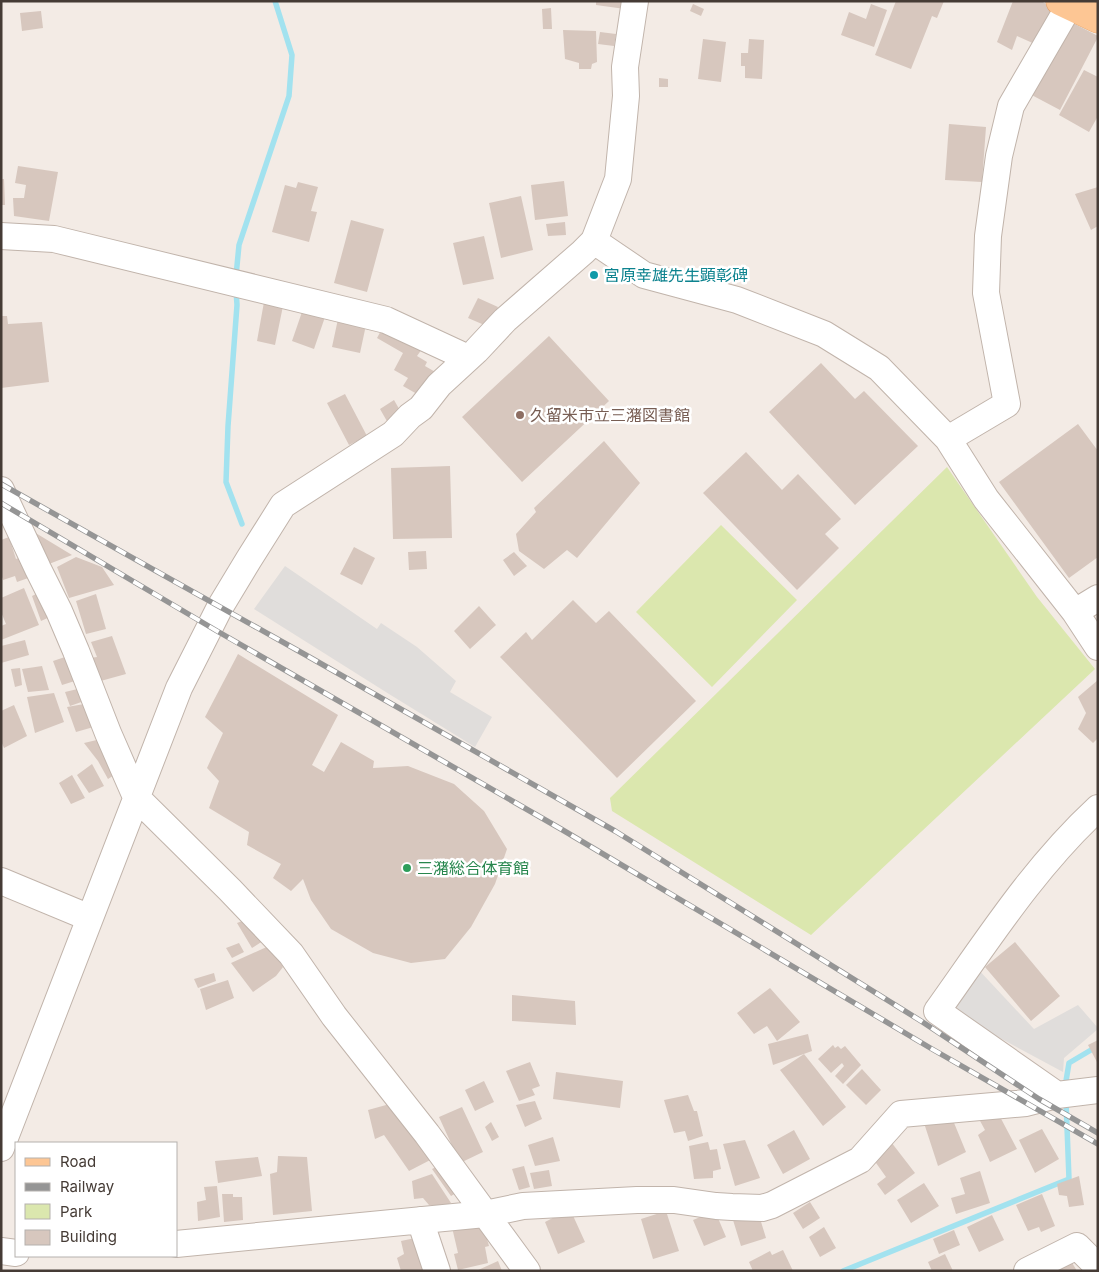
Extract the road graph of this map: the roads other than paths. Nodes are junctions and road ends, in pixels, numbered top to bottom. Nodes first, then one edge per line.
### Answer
1 (636, 1) edge
2 (1066, 3) edge
3 (1098, 19) edge
4 (1, 236) edge
5 (594, 241) junction
6 (468, 358) junction
7 (948, 439) junction
8 (1, 490) edge
9 (1098, 598) edge
10 (1075, 612) junction
11 (1098, 647) edge
12 (136, 797) junction
13 (1098, 808) edge
14 (1, 881) edge
15 (90, 918) junction
16 (1098, 1090) edge
17 (1057, 1095) junction
18 (1, 1148) edge
19 (485, 1214) junction
20 (420, 1220) junction
21 (178, 1244) edge
22 (1, 1251) edge
23 (15, 1253) edge
24 (1098, 1268) edge
25 (437, 1271) edge
26 (528, 1271) edge
27 (1026, 1271) edge

1 - 5 street
2 - 3 main road
2 - 7 street
4 - 6 street
5 - 6 street
5 - 7 street
6 - 12 street
7 - 10 street
8 - 12 street
9 - 10 street
10 - 11 street
12 - 15 street
12 - 19 street
13 - 17 street
14 - 15 street
15 - 18 street
16 - 17 street
17 - 19 street
19 - 20 street
19 - 26 street
20 - 21 street
20 - 25 street
22 - 23 street
24 - 27 street

